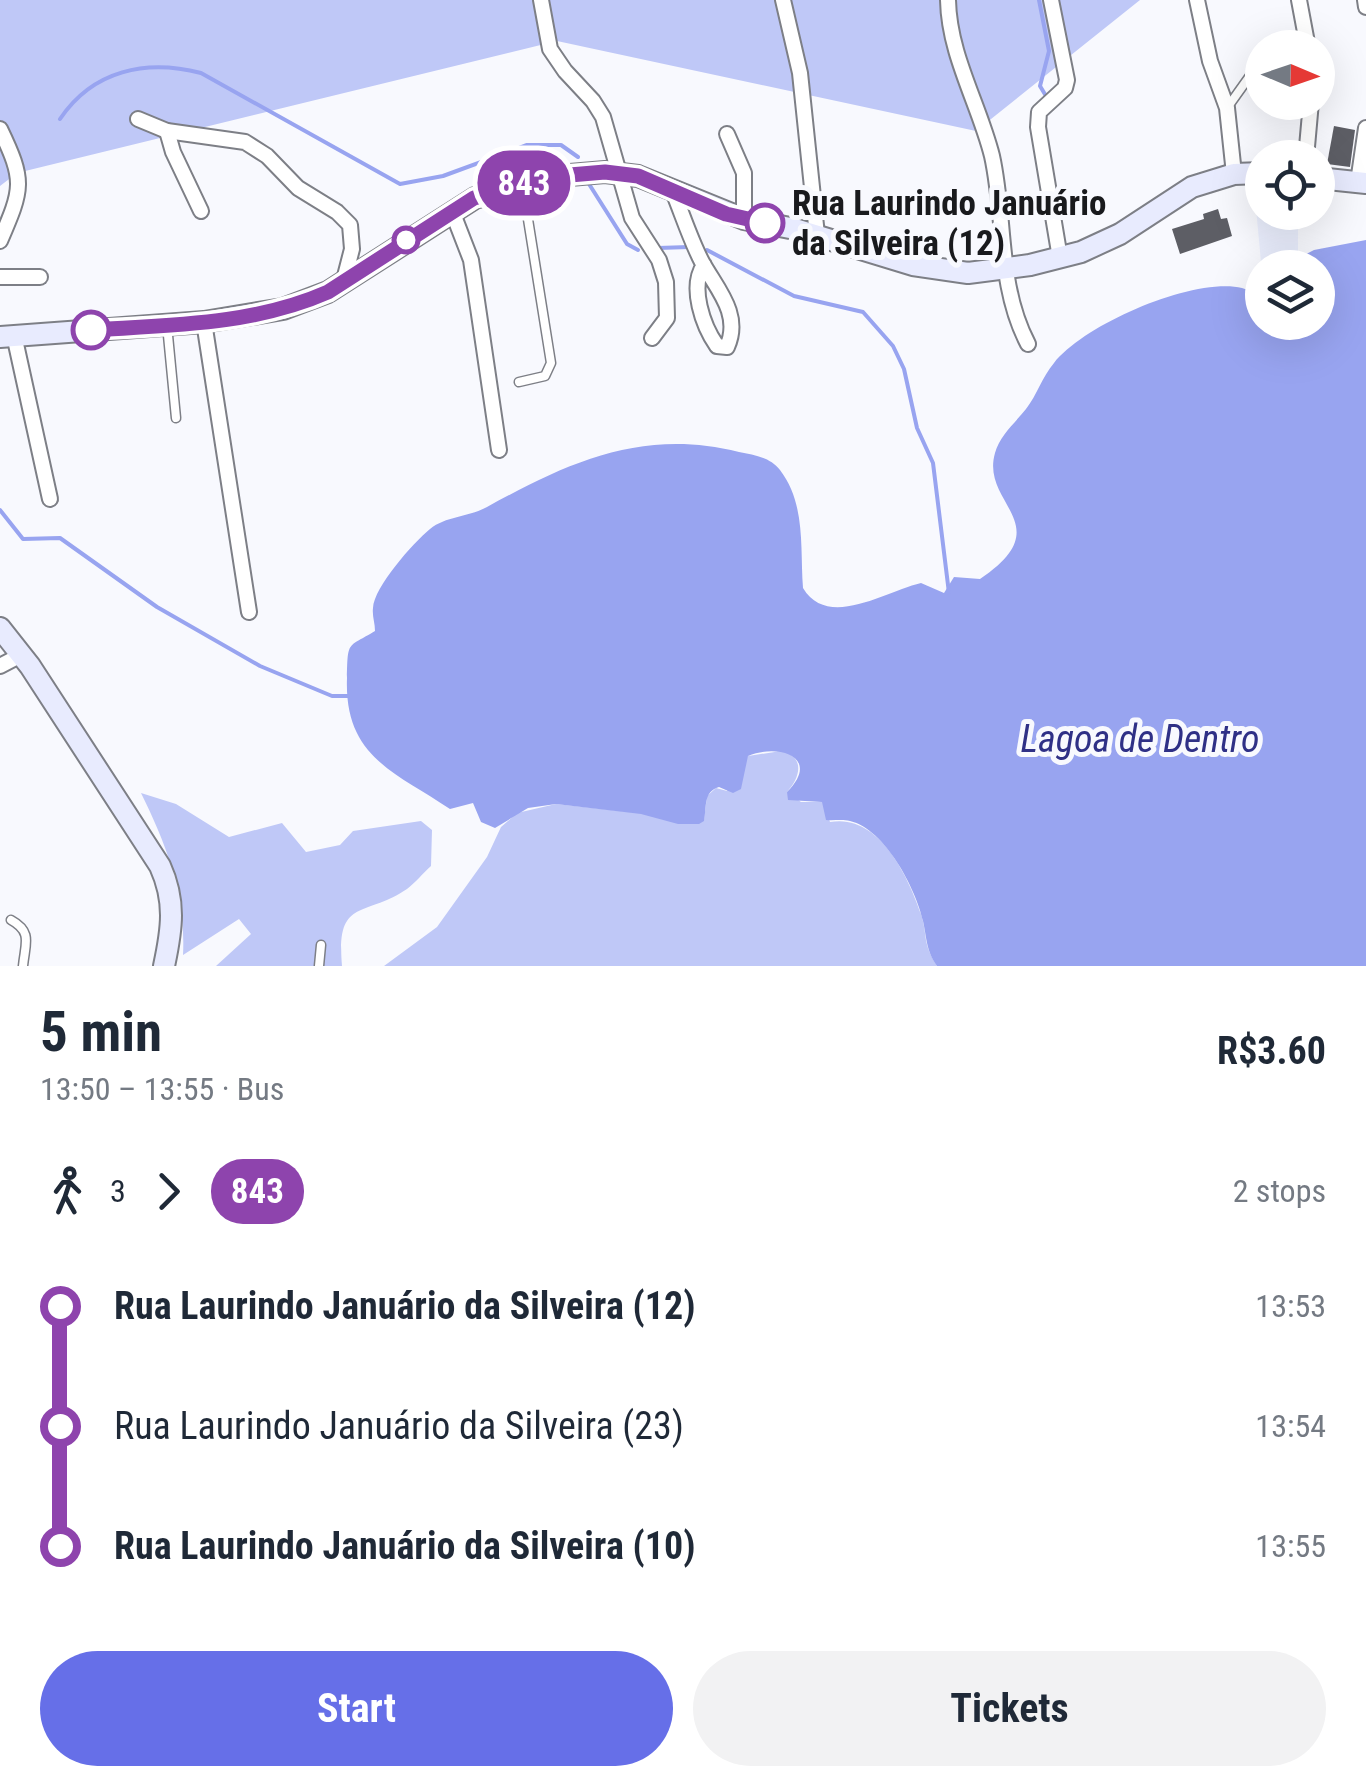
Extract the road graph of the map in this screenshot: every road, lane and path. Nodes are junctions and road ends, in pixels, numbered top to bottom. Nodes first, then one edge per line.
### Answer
1 (541, 0) edge
2 (783, 0) edge
3 (948, 0) edge
4 (1051, 0) edge
5 (1197, 0) edge
6 (1300, 0) edge
7 (1305, 30) edge
8 (1245, 83) edge
9 (1227, 108) junction
10 (138, 119) dead end
11 (1366, 128) edge
12 (0, 129) edge
13 (167, 131) junction
14 (727, 134) dead end
15 (618, 172) junction
16 (1234, 174) junction
17 (1245, 174) edge
18 (1335, 180) edge
19 (1362, 182) edge
20 (522, 184) junction
21 (671, 189) junction
22 (201, 210) dead end
23 (452, 211) junction
24 (744, 220) junction
25 (817, 235) junction
26 (0, 241) edge
27 (1060, 258) junction
28 (704, 264) junction
29 (1006, 270) junction
30 (0, 276) edge
31 (40, 277) dead end
32 (344, 280) junction
33 (204, 322) junction
34 (167, 325) junction
35 (7, 336) edge
36 (652, 338) dead end
37 (1028, 344) dead end
38 (519, 382) dead end
39 (176, 418) dead end
40 (499, 450) dead end
41 (50, 499) dead end
42 (249, 612) dead end
43 (0, 628) edge
44 (21, 655) junction
45 (0, 666) edge
46 (11, 920) dead end
47 (321, 945) dead end
48 (23, 966) edge
49 (164, 966) edge
50 (318, 966) edge

1 - 15 street
2 - 25 street
3 - 29 street
4 - 27 street
5 - 9 street
6 - 7 street
8 - 9 lane
9 - 16 street
10 - 13 street
11 - 19 street
12 - 26 street
13 - 22 street
13 - 32 street
14 - 24 street
15 - 20 main road
15 - 21 main road
15 - 36 street
16 - 17 main road
16 - 27 main road
18 - 19 main road
20 - 23 main road
20 - 38 lane
21 - 24 main road
21 - 28 street
23 - 32 main road
23 - 40 street
24 - 25 main road
25 - 29 main road
27 - 29 main road
28 - 28 street
29 - 37 street
30 - 31 street
32 - 33 main road
33 - 34 main road
33 - 42 street
34 - 35 main road
34 - 39 lane
35 - 41 street
43 - 44 main road
44 - 45 street
44 - 49 main road
46 - 48 lane
47 - 50 lane

